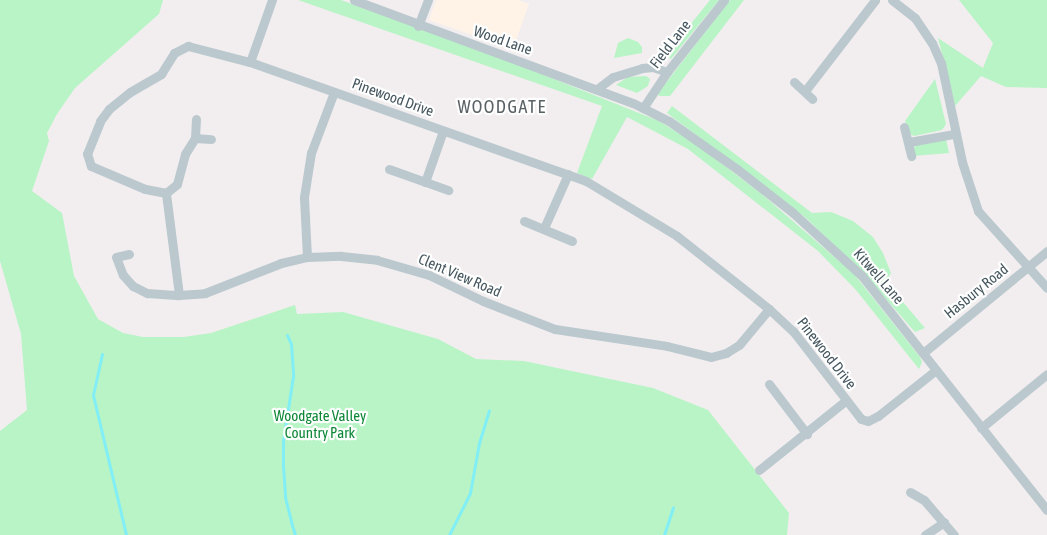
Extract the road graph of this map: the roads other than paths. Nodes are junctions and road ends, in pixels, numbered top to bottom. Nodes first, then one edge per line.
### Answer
1 (272, 0) edge
2 (354, 0) edge
3 (428, 0) edge
4 (724, 0) edge
5 (875, 0) edge
6 (892, 0) edge
7 (418, 26) junction
8 (250, 62) junction
9 (667, 72) junction
10 (794, 82) dead end
11 (597, 89) junction
12 (334, 92) junction
13 (643, 108) junction
14 (196, 119) dead end
15 (904, 127) dead end
16 (443, 131) junction
17 (954, 134) junction
18 (195, 138) junction
19 (211, 139) dead end
20 (909, 142) junction
21 (911, 156) dead end
22 (389, 169) dead end
23 (568, 174) junction
24 (424, 182) junction
25 (448, 190) dead end
26 (166, 193) junction
27 (524, 221) dead end
28 (544, 228) junction
29 (572, 241) dead end
30 (1047, 251) edge
31 (129, 254) dead end
32 (307, 257) junction
33 (1028, 269) junction
34 (1047, 288) edge
35 (179, 295) junction
36 (770, 309) junction
37 (923, 353) junction
38 (936, 370) junction
39 (1047, 374) edge
40 (769, 384) dead end
41 (845, 401) junction
42 (981, 428) junction
43 (807, 434) junction
44 (759, 470) dead end
45 (910, 492) dead end
46 (1047, 510) edge
47 (944, 522) junction
48 (926, 535) edge
49 (954, 535) edge

1 - 8 street
2 - 7 street, Wood Lane
3 - 7 street
4 - 9 street, Field Lane
5 - 10 street
6 - 17 street
7 - 11 street, Wood Lane
8 - 12 street, Pinewood Drive
8 - 26 street, Pinewood Drive
9 - 11 street
9 - 13 street, Field Lane
11 - 13 street, Wood Lane
12 - 16 street, Pinewood Drive
12 - 32 street
13 - 37 street, Kitwell Lane
14 - 18 street
15 - 20 street
16 - 23 street, Pinewood Drive
16 - 24 street
17 - 20 street
17 - 33 street
18 - 19 street
18 - 26 street
20 - 21 street
22 - 24 street
23 - 28 street
23 - 36 street, Pinewood Drive
24 - 25 street
26 - 35 street
27 - 28 street
28 - 29 street
30 - 33 street, Hasbury Road
31 - 35 street, Clent View Road
32 - 35 street, Clent View Road
32 - 36 street, Clent View Road
33 - 34 street
33 - 37 street, Hasbury Road
36 - 41 street, Pinewood Drive
37 - 38 street, Kitwell Lane
38 - 41 street, Pinewood Drive
38 - 42 street, Kitwell Lane
39 - 42 street
40 - 43 street
41 - 43 street
42 - 46 street, Kitwell Lane
43 - 44 street
45 - 47 street
47 - 48 street
47 - 49 street

